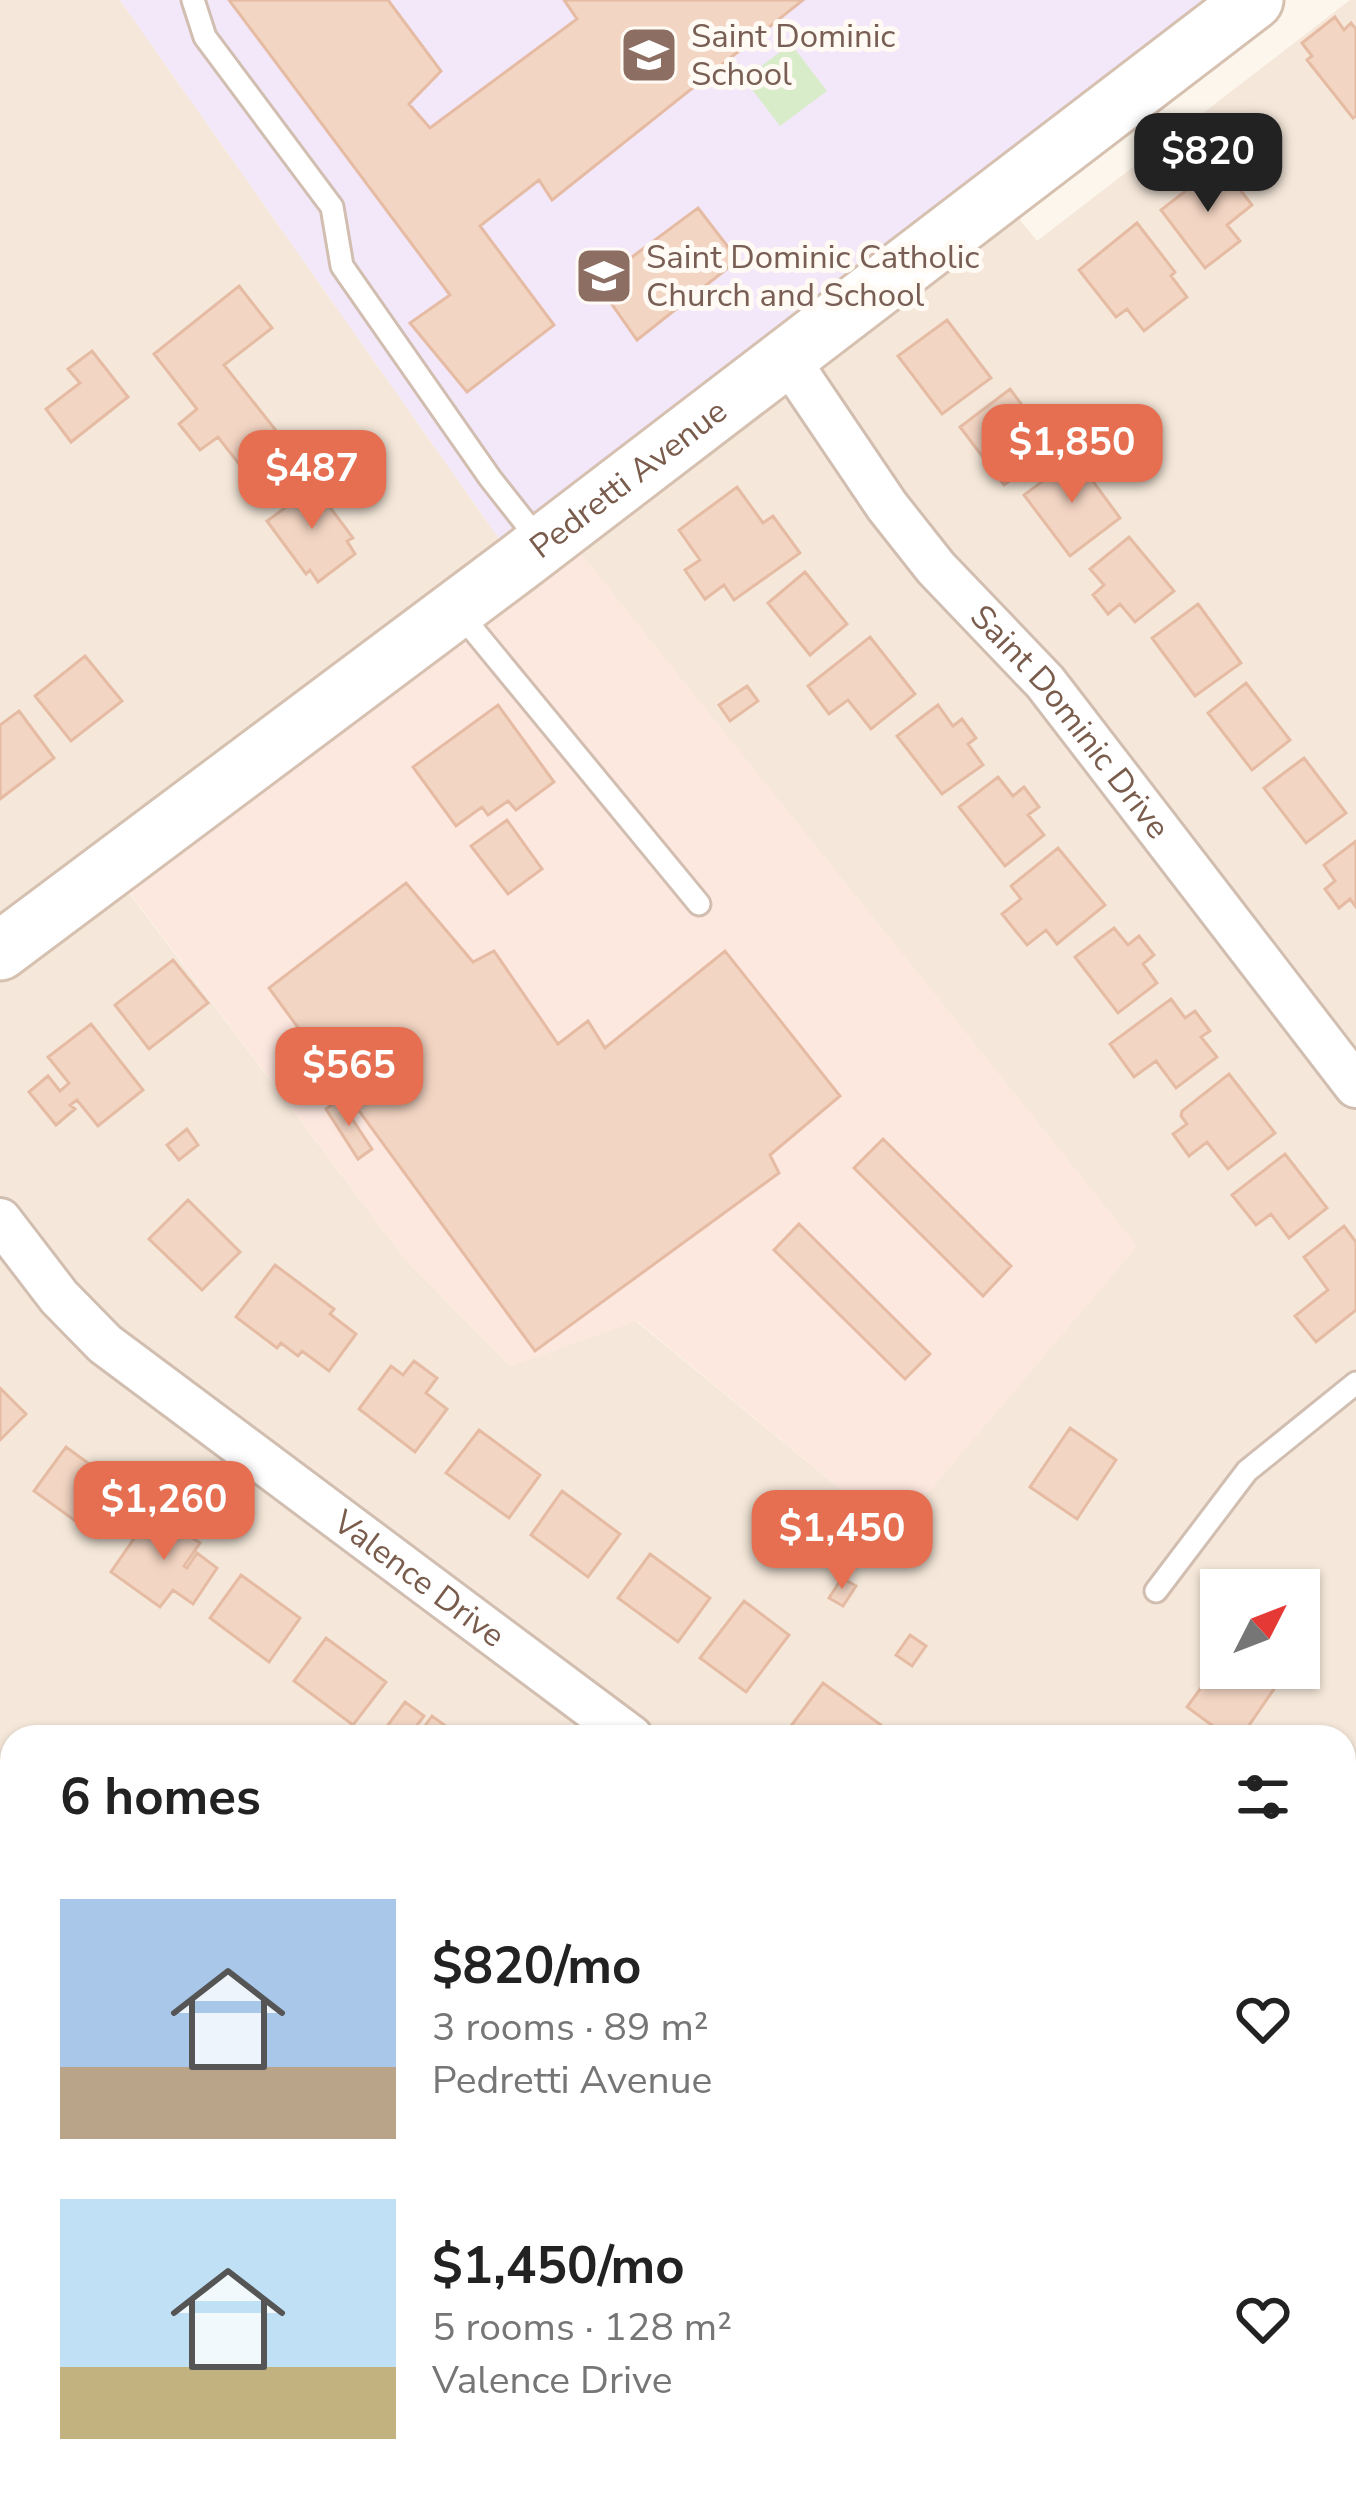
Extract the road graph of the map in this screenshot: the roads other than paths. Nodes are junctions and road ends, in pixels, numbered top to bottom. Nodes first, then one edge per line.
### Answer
1 (193, 0) edge
2 (1254, 0) edge
3 (787, 358) junction
4 (542, 544) junction
5 (457, 610) junction
6 (699, 904) dead end
7 (0, 951) edge
8 (1356, 1086) edge
9 (0, 1220) edge
10 (1356, 1383) edge
11 (1156, 1592) dead end
12 (615, 1725) edge

1 - 4 lane
2 - 3 street, Pedretti Avenue
3 - 4 street, Pedretti Avenue
3 - 8 street, Saint Dominic Drive
4 - 5 street, Pedretti Avenue
5 - 6 lane
5 - 7 street, Pedretti Avenue
9 - 12 street, Valence Drive
10 - 11 lane

